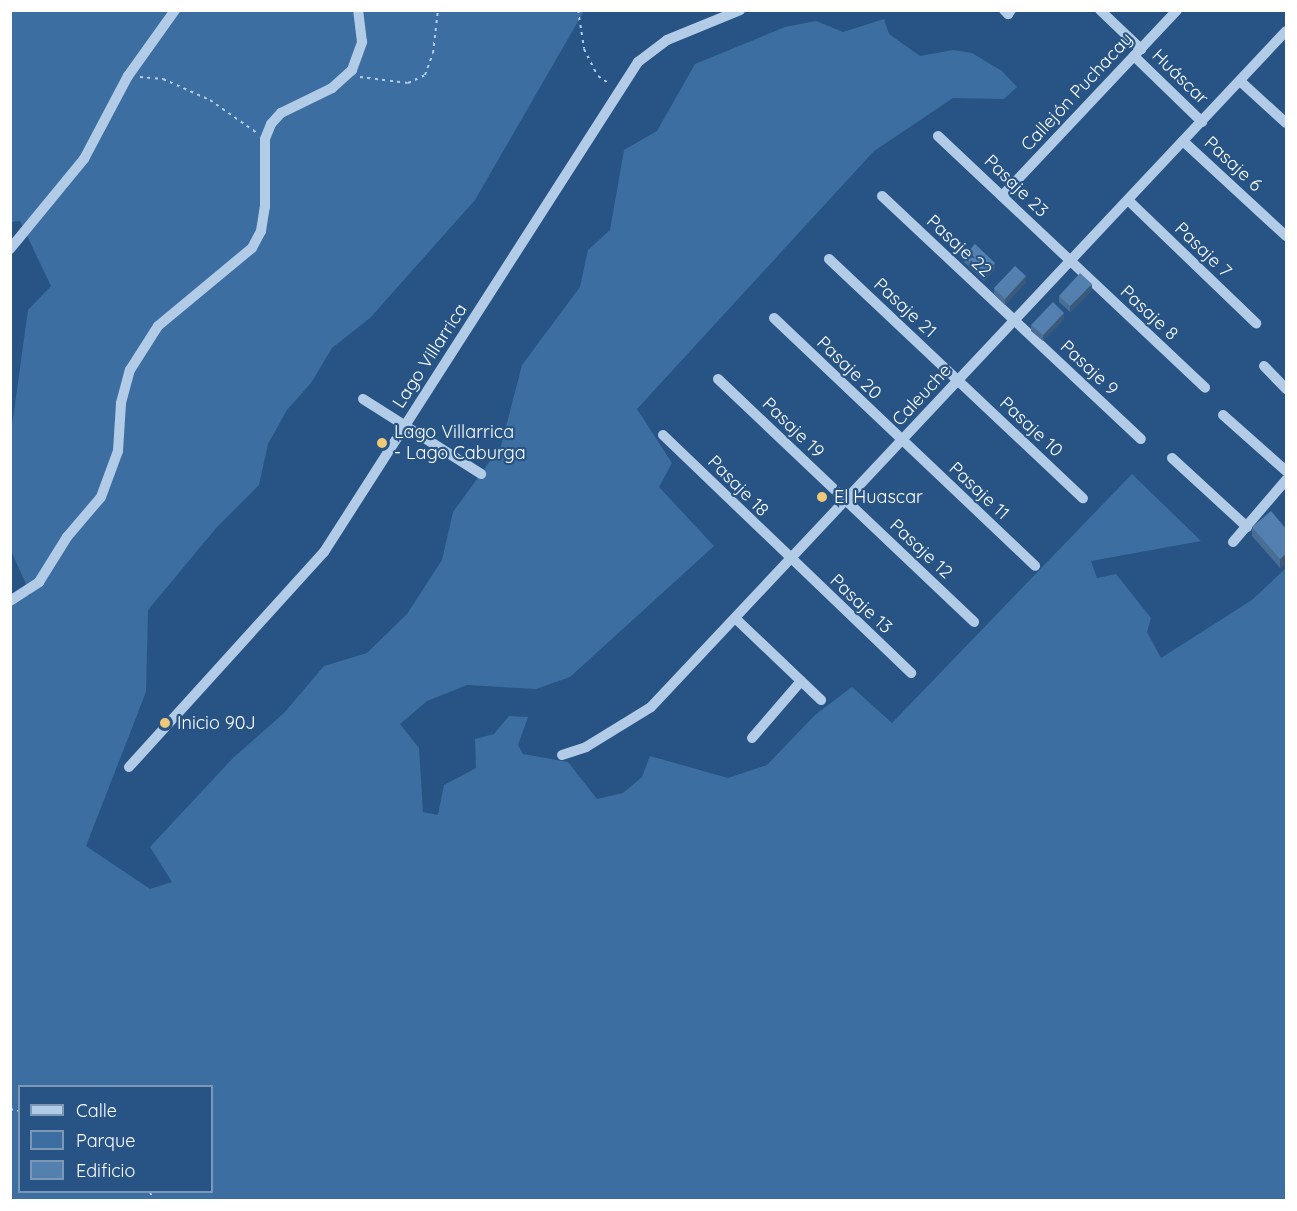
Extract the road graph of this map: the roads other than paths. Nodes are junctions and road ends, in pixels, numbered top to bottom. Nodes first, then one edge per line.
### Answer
1 (175, 10) edge
2 (358, 10) edge
3 (740, 10) edge
4 (1100, 10) edge
5 (1173, 12) edge
6 (1287, 32) edge
7 (1137, 52) junction
8 (1240, 81) junction
9 (1202, 122) junction
10 (1287, 123) edge
11 (938, 135) dead end
12 (1183, 141) junction
13 (882, 196) dead end
14 (1002, 196) junction
15 (1128, 200) junction
16 (1287, 236) edge
17 (10, 249) edge
18 (829, 259) dead end
19 (1070, 261) junction
20 (774, 318) dead end
21 (1014, 321) junction
22 (1256, 323) dead end
23 (1264, 366) dead end
24 (718, 379) dead end
25 (957, 381) junction
26 (1205, 388) dead end
27 (1287, 389) edge
28 (363, 399) dead end
29 (1222, 415) dead end
30 (405, 426) junction
31 (663, 435) dead end
32 (1141, 439) dead end
33 (902, 441) junction
34 (1172, 458) dead end
35 (1287, 471) edge
36 (481, 474) dead end
37 (1287, 480) edge
38 (1083, 498) dead end
39 (845, 501) junction
40 (1246, 527) junction
41 (1233, 542) dead end
42 (789, 560) junction
43 (1035, 566) dead end
44 (10, 601) edge
45 (735, 618) junction
46 (974, 622) dead end
47 (911, 673) dead end
48 (801, 681) junction
49 (821, 700) dead end
50 (752, 738) dead end
51 (562, 755) dead end
52 (129, 767) dead end

1 - 17 street
2 - 44 street
3 - 30 street, Lago Villarrica
4 - 7 street, Huáscar
5 - 7 street, Callejón Puchacay
6 - 8 street, Caleuche
7 - 9 street, Huáscar
7 - 14 street, Callejón Puchacay
8 - 9 street, Caleuche
8 - 10 street
9 - 12 street, Caleuche
11 - 14 street, Pasaje 23
12 - 15 street, Caleuche
12 - 16 street, Pasaje 6
13 - 21 street, Pasaje 22
14 - 19 street, Pasaje 23
15 - 19 street, Caleuche
15 - 22 street, Pasaje 7
18 - 25 street, Pasaje 21
19 - 21 street, Caleuche
19 - 26 street, Pasaje 8
20 - 33 street, Pasaje 20
21 - 25 street, Caleuche
21 - 32 street, Pasaje 9
23 - 27 street
24 - 39 street, Pasaje 19
25 - 33 street, Caleuche
25 - 38 street, Pasaje 10
28 - 30 street
29 - 35 street
30 - 36 street
30 - 52 street, Lago Villarrica
31 - 42 street, Pasaje 18
33 - 39 street, Caleuche
33 - 43 street, Pasaje 11
34 - 40 street
37 - 40 street
39 - 42 street, Caleuche
39 - 46 street, Pasaje 12
40 - 41 street
42 - 45 street, Caleuche
42 - 47 street, Pasaje 13
45 - 48 street
45 - 51 street, Caleuche
48 - 49 street
48 - 50 street

